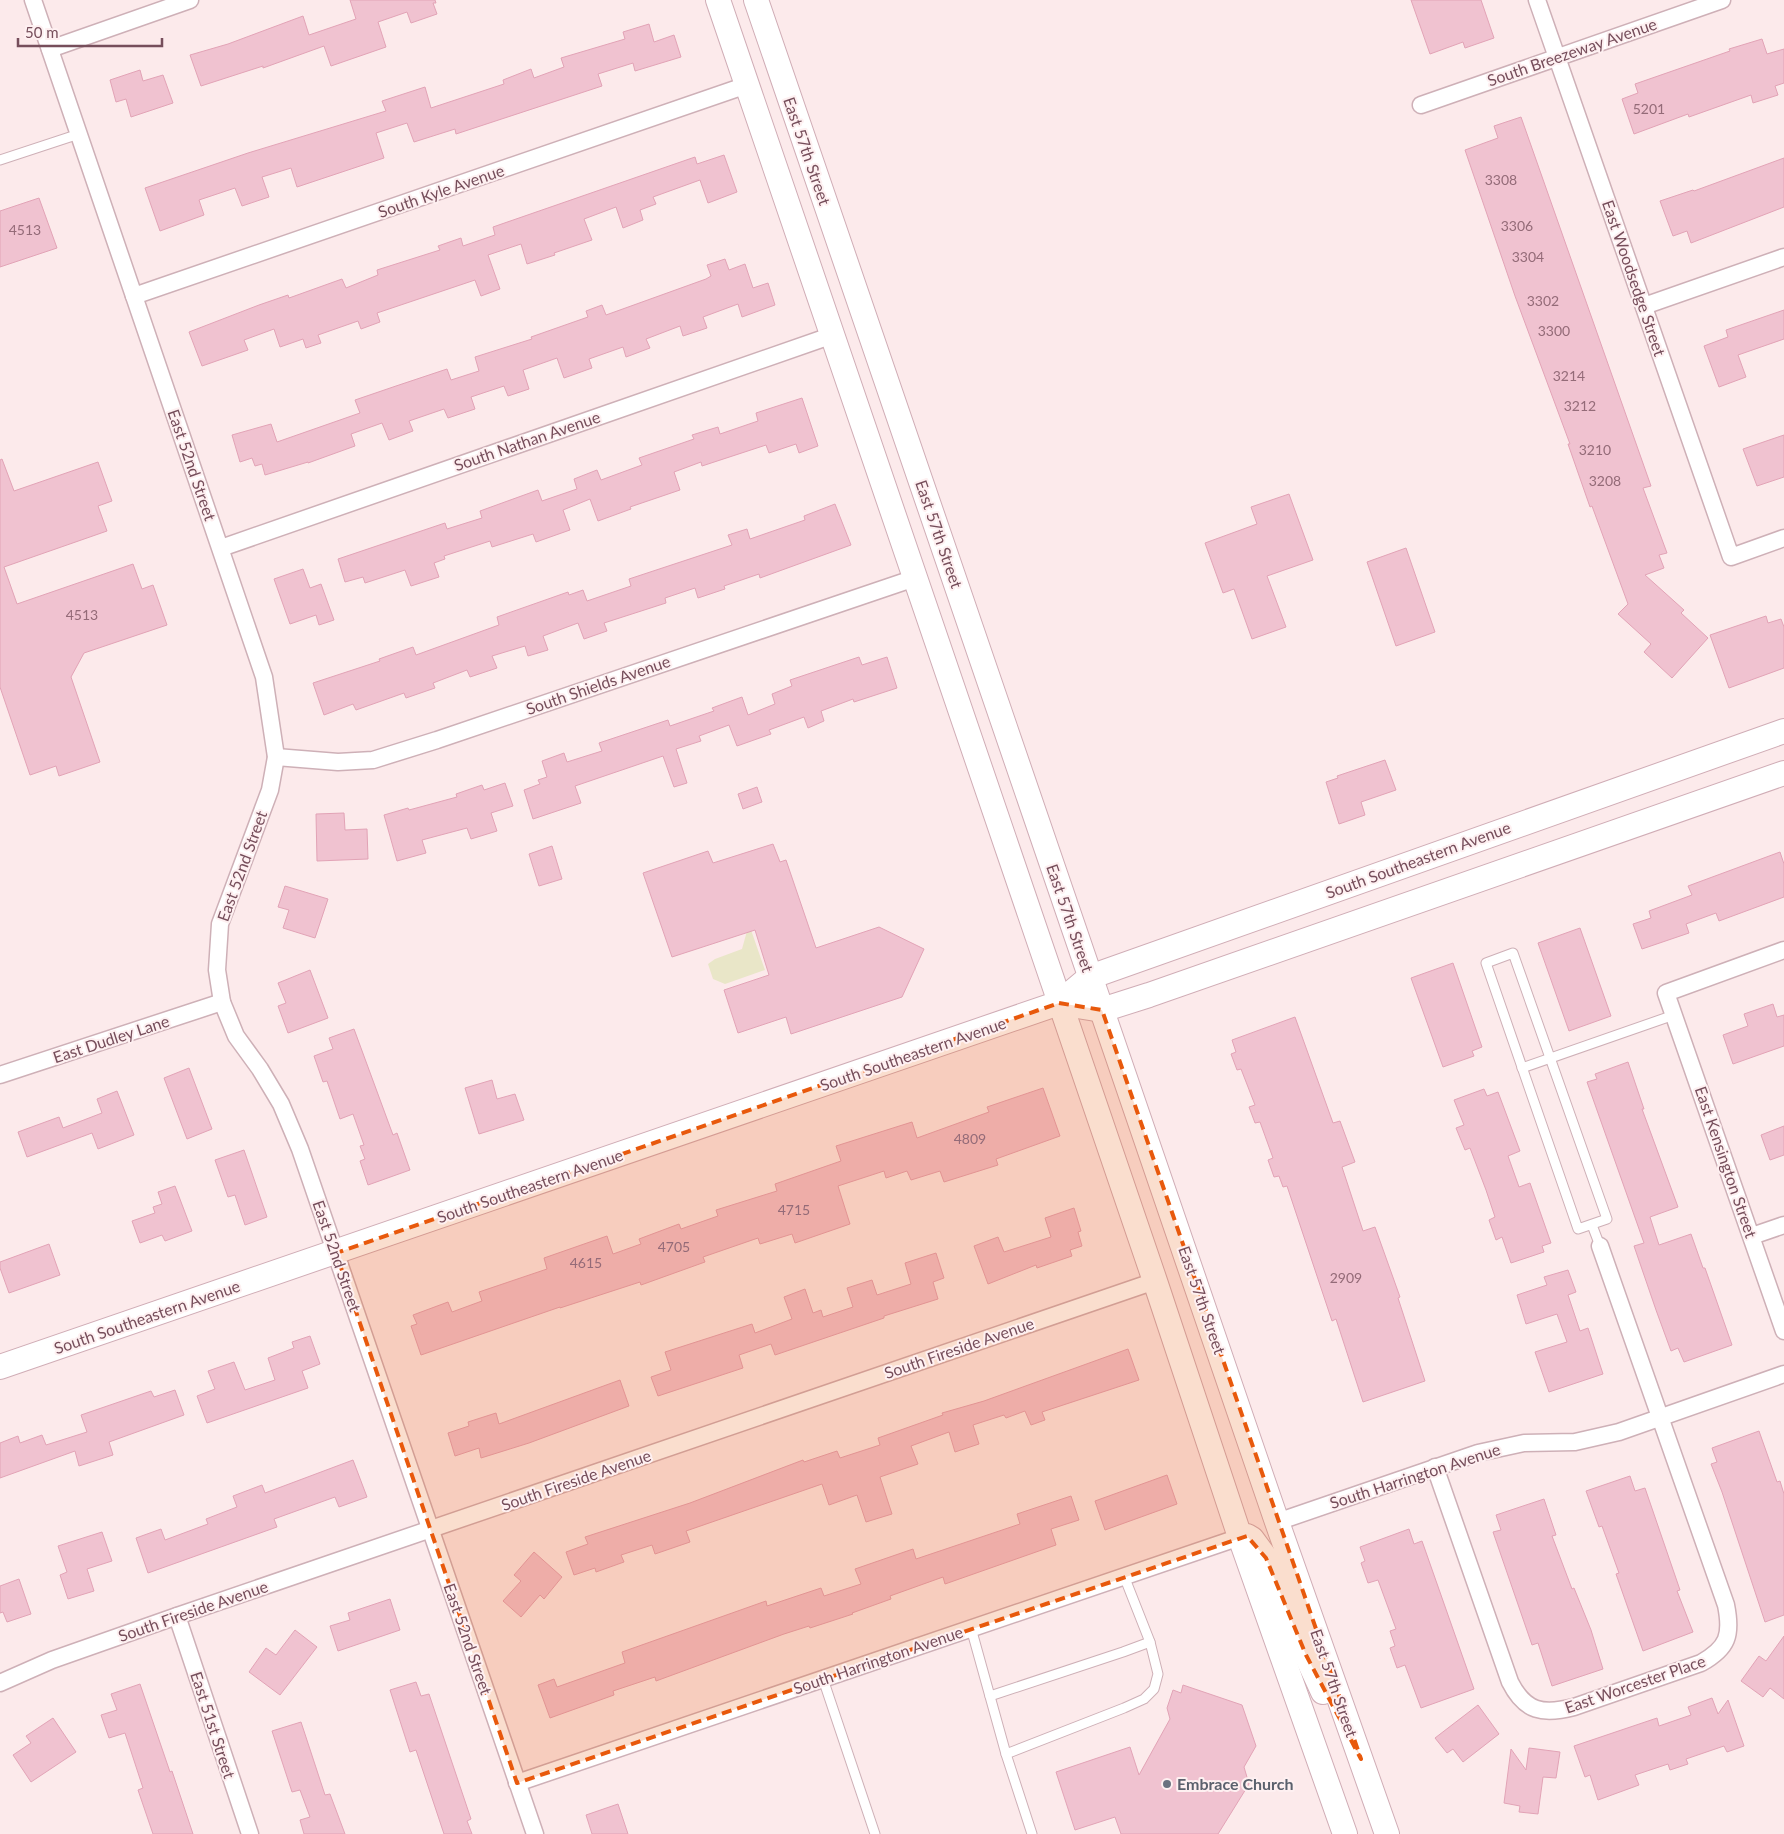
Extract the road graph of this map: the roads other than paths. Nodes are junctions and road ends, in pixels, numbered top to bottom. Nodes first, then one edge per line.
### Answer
1 (33, 0) edge
2 (190, 0) edge
3 (718, 0) edge
4 (756, 0) edge
5 (1537, 0) edge
6 (1722, 0) edge
7 (50, 49) junction
8 (1557, 58) junction
9 (747, 85) junction
10 (1421, 105) dead end
11 (79, 134) junction
12 (0, 160) edge
13 (1784, 257) edge
14 (134, 296) junction
15 (1644, 306) junction
16 (833, 335) junction
17 (1784, 538) edge
18 (221, 548) junction
19 (914, 578) junction
20 (1784, 731) edge
21 (276, 757) junction
22 (1784, 773) edge
23 (1784, 950) edge
24 (1090, 977) junction
25 (222, 1002) junction
26 (1059, 1003) junction
27 (1102, 1010) junction
28 (1674, 1015) junction
29 (1550, 1057) junction
30 (1522, 1068) junction
31 (0, 1075) edge
32 (1592, 1225) junction
33 (1784, 1225) edge
34 (1752, 1236) junction
35 (1600, 1246) joint
36 (336, 1253) junction
37 (1155, 1281) junction
38 (1784, 1332) edge
39 (0, 1367) edge
40 (1784, 1374) edge
41 (1661, 1417) junction
42 (1435, 1467) junction
43 (1277, 1522) junction
44 (431, 1530) junction
45 (1240, 1537) junction
46 (1124, 1576) junction
47 (177, 1616) junction
48 (971, 1628) junction
49 (1150, 1642) junction
50 (823, 1679) junction
51 (0, 1683) edge
52 (990, 1696) junction
53 (1006, 1754) junction
54 (1361, 1759) junction
55 (517, 1783) junction
56 (250, 1834) edge
57 (535, 1834) edge
58 (875, 1834) edge
59 (1032, 1834) edge
60 (1345, 1834) edge
61 (1387, 1834) edge

1 - 7 street, East 52nd Street
2 - 7 street
3 - 9 main road
4 - 24 main road, East 57th Street
5 - 8 street, East Woodsedge Street
6 - 8 street, South Breezeway Avenue
7 - 11 street, East 52nd Street
8 - 10 street, South Breezeway Avenue
8 - 15 street, East Woodsedge Street
9 - 14 street, South Kyle Avenue
9 - 16 main road
11 - 12 lane
11 - 14 street, East 52nd Street
13 - 15 street
14 - 18 street, East 52nd Street
15 - 17 street, East Woodsedge Street
16 - 18 street, South Nathan Avenue
16 - 19 main road
18 - 21 street, East 52nd Street
19 - 21 street, South Shields Avenue
19 - 26 main road
20 - 24 main road, South Southeastern Avenue
21 - 25 street, East 52nd Street
22 - 27 main road, South Southeastern Avenue
23 - 28 street, East Kensington Street
24 - 26 main road, South Southeastern Avenue
24 - 27 main road, East 57th Street
25 - 31 street, East Dudley Lane
25 - 36 street, East 52nd Street
26 - 27 main road, South Southeastern Avenue
26 - 36 main road, South Southeastern Avenue
26 - 37 main road
27 - 43 main road, East 57th Street
28 - 29 lane
28 - 34 street, East Kensington Street
29 - 30 lane
29 - 30 lane
29 - 32 lane
30 - 32 lane
32 - 35 lane
33 - 34 street
34 - 38 street, East Kensington Street
35 - 41 street, East Worcester Place
36 - 39 main road, South Southeastern Avenue
36 - 44 street, East 52nd Street
37 - 44 street, South Fireside Avenue
37 - 45 main road
40 - 41 street, South Harrington Avenue
41 - 42 street, South Harrington Avenue
41 - 42 street, East Worcester Place
42 - 43 street, South Harrington Avenue
43 - 54 main road, East 57th Street
44 - 47 street, South Fireside Avenue
44 - 55 street, East 52nd Street
45 - 46 street, South Harrington Avenue
45 - 54 main road
45 - 60 main road
46 - 48 street, South Harrington Avenue
46 - 49 lane
47 - 51 street, South Fireside Avenue
47 - 56 street, East 51st Street
48 - 50 street, South Harrington Avenue
48 - 52 lane
49 - 52 lane
49 - 53 lane
50 - 55 street, South Harrington Avenue
50 - 58 lane
52 - 53 lane
53 - 59 lane
54 - 61 main road, East 57th Street
55 - 57 street, East 52nd Street

